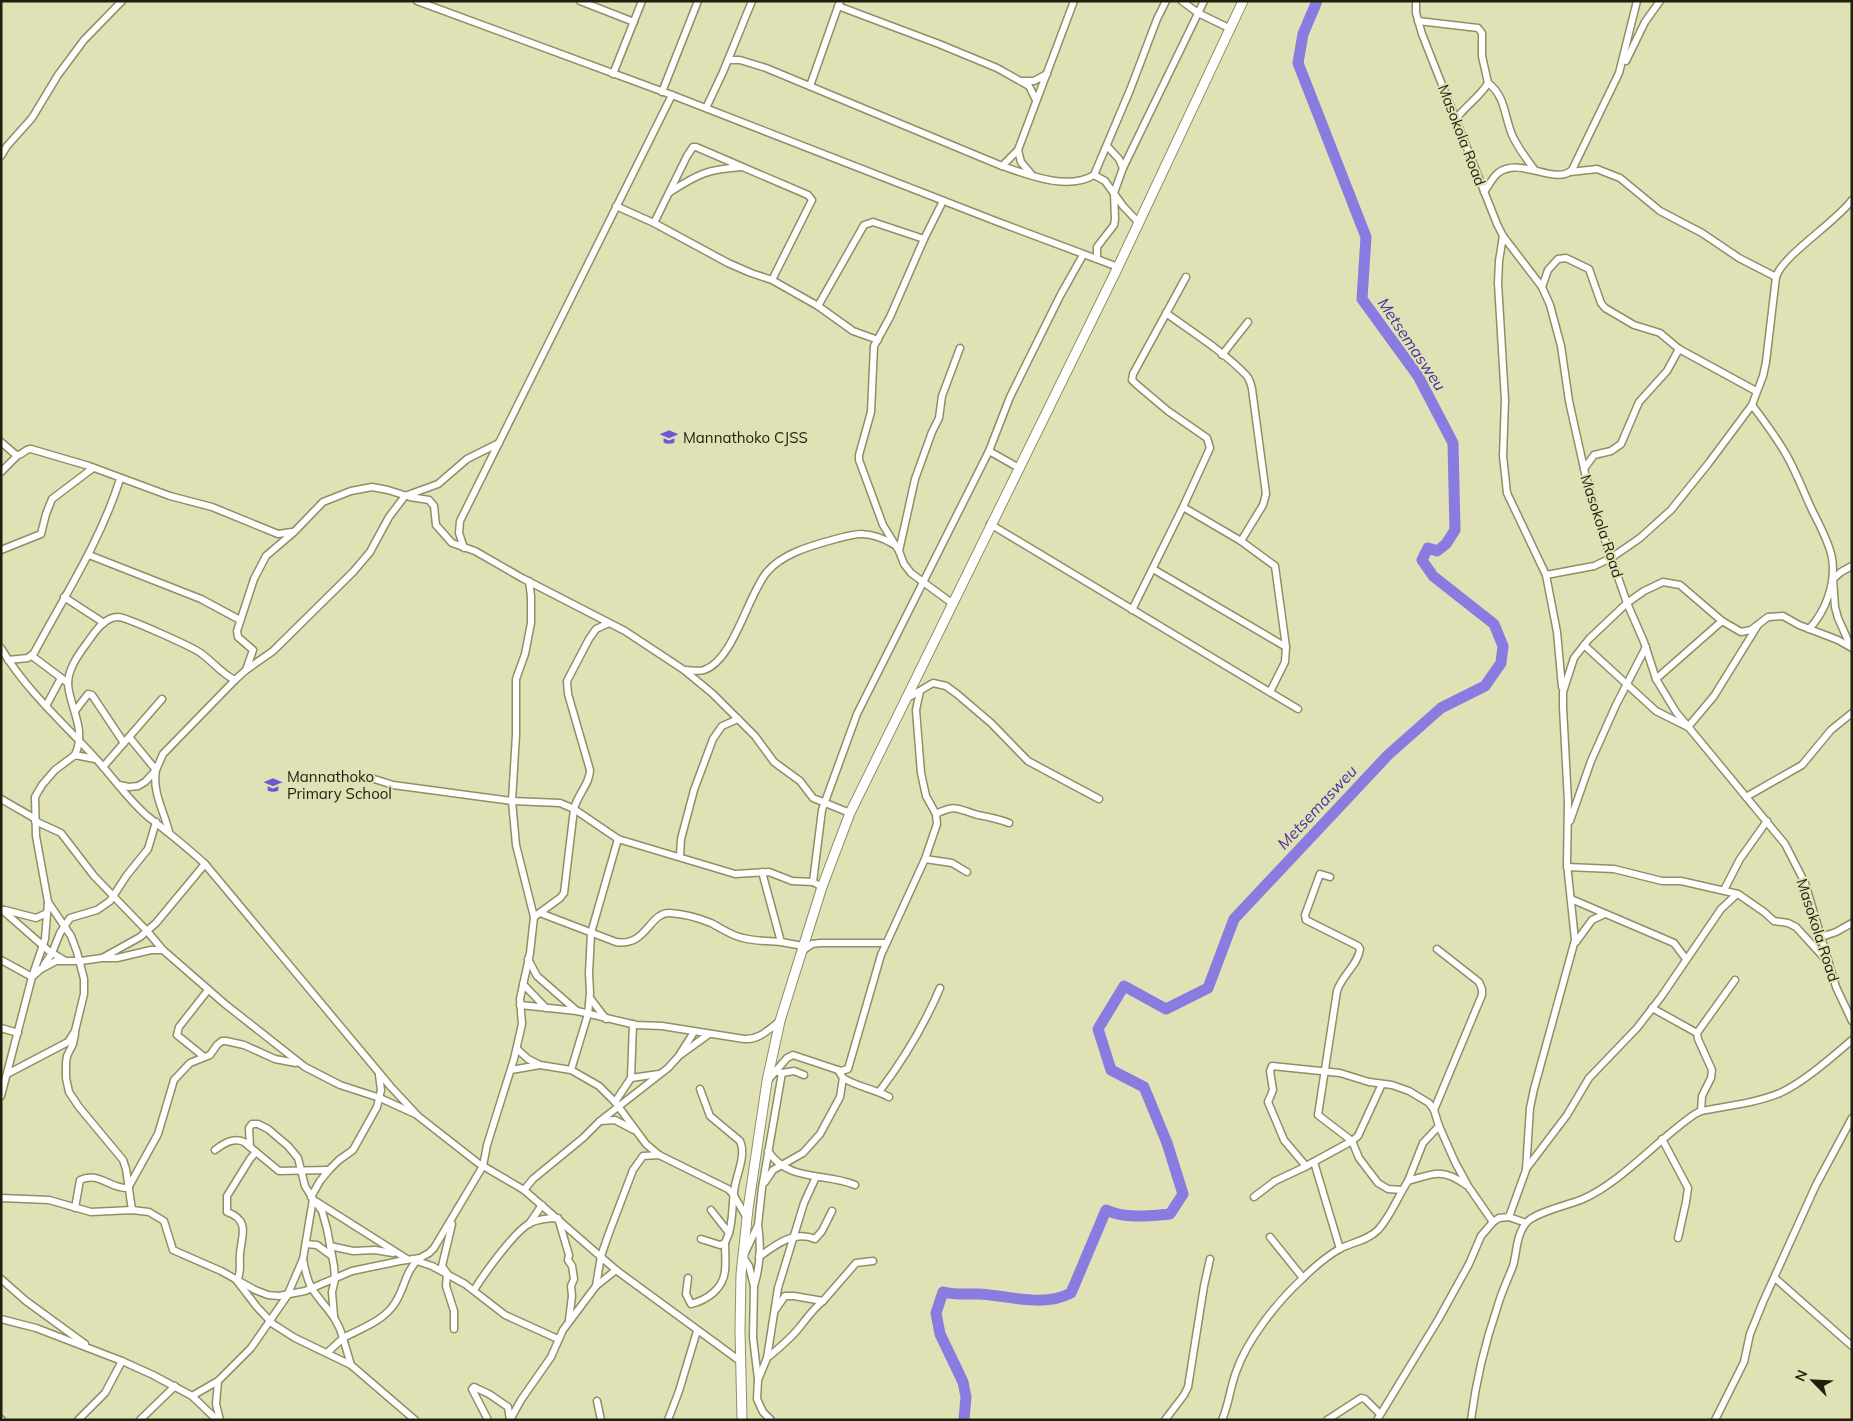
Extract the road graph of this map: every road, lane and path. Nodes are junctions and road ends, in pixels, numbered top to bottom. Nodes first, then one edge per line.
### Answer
1 (122, 1) edge
2 (417, 1) edge
3 (580, 1) edge
4 (642, 1) edge
5 (698, 1) edge
6 (752, 1) edge
7 (1166, 1) edge
8 (1182, 1) edge
9 (1204, 1) edge
10 (1243, 1) edge
11 (1416, 1) edge
12 (1637, 1) edge
13 (1660, 1) edge
14 (1072, 2) edge
15 (839, 4) edge
16 (1198, 13) junction
17 (1418, 21) junction
18 (634, 22) junction
19 (1231, 28) junction
20 (728, 60) junction
21 (1620, 69) junction
22 (1048, 73) junction
23 (612, 74) junction
24 (1023, 81) junction
25 (1488, 83) junction
26 (810, 86) junction
27 (662, 92) junction
28 (672, 95) junction
29 (1036, 100) junction
30 (706, 108) junction
31 (1456, 120) junction
32 (1107, 146) junction
33 (1018, 150) junction
34 (1, 156) edge
35 (1002, 166) junction
36 (743, 167) junction
37 (1123, 168) junction
38 (1534, 169) junction
39 (1570, 172) junction
40 (1030, 174) junction
41 (1094, 175) junction
42 (1114, 192) junction
43 (1484, 192) junction
44 (670, 193) junction
45 (1852, 200) edge
46 (943, 201) junction
47 (616, 206) junction
48 (654, 223) junction
49 (1138, 223) junction
50 (1503, 236) junction
51 (924, 239) junction
52 (1083, 255) junction
53 (1097, 259) junction
54 (1118, 267) junction
55 (1186, 277) dead end
56 (1776, 277) junction
57 (772, 280) junction
58 (1542, 287) junction
59 (818, 306) junction
60 (1166, 313) junction
61 (1248, 322) dead end
62 (878, 340) junction
63 (960, 348) dead end
64 (1679, 349) junction
65 (1222, 355) junction
66 (1756, 391) junction
67 (1752, 406) junction
68 (1, 442) edge
69 (499, 443) junction
70 (989, 451) junction
71 (18, 455) junction
72 (93, 468) junction
73 (1019, 468) junction
74 (1584, 469) junction
75 (1, 472) edge
76 (120, 478) junction
77 (405, 496) junction
78 (1183, 507) junction
79 (990, 524) junction
80 (294, 532) junction
81 (1241, 541) junction
82 (464, 548) junction
83 (897, 548) junction
84 (1, 550) edge
85 (89, 555) junction
86 (1612, 558) junction
87 (1852, 566) edge
88 (1153, 569) junction
89 (1546, 575) junction
90 (1832, 579) junction
91 (529, 581) junction
92 (922, 581) junction
93 (64, 597) junction
94 (1627, 603) junction
95 (952, 604) junction
96 (1132, 610) junction
97 (240, 620) junction
98 (1722, 621) junction
99 (104, 623) junction
100 (609, 623) junction
101 (1758, 625) junction
102 (1809, 629) junction
103 (1584, 645) junction
104 (1286, 647) junction
105 (1646, 647) junction
106 (1, 648) edge
107 (1852, 648) edge
108 (32, 656) junction
109 (8, 660) junction
110 (246, 670) junction
111 (684, 670) junction
112 (61, 678) junction
113 (1656, 679) junction
114 (235, 680) junction
115 (68, 683) junction
116 (1627, 683) junction
117 (920, 691) junction
118 (1270, 692) junction
119 (1563, 692) junction
120 (162, 699) dead end
121 (906, 699) junction
122 (46, 706) junction
123 (1298, 708) dead end
124 (75, 711) junction
125 (1851, 712) edge
126 (738, 719) junction
127 (1688, 727) junction
128 (126, 740) junction
129 (80, 742) junction
130 (75, 755) junction
131 (98, 762) junction
132 (103, 767) junction
133 (156, 770) junction
134 (368, 776) dead end
135 (118, 785) junction
136 (1746, 797) junction
137 (1, 799) edge
138 (1099, 799) dead end
139 (512, 801) junction
140 (825, 802) junction
141 (574, 809) junction
142 (850, 813) junction
143 (936, 814) junction
144 (35, 819) junction
145 (1767, 821) junction
146 (156, 822) junction
147 (1009, 823) dead end
148 (1568, 827) junction
149 (169, 832) junction
150 (618, 839) junction
151 (680, 856) junction
152 (925, 859) junction
153 (205, 864) junction
154 (1567, 867) junction
155 (762, 872) junction
156 (967, 872) dead end
157 (1330, 877) dead end
158 (813, 882) junction
159 (822, 886) junction
160 (1724, 890) junction
161 (1738, 894) junction
162 (114, 897) junction
163 (1571, 899) junction
164 (48, 902) junction
165 (1, 909) edge
166 (48, 913) junction
167 (1605, 914) junction
168 (537, 915) junction
169 (1852, 923) edge
170 (64, 926) junction
171 (147, 931) junction
172 (592, 933) junction
173 (1820, 937) junction
174 (781, 942) junction
175 (1575, 943) junction
176 (886, 944) junction
177 (43, 945) junction
178 (1437, 949) dead end
179 (163, 950) junction
180 (802, 950) junction
181 (52, 953) junction
182 (102, 958) junction
183 (528, 959) junction
184 (1686, 959) junction
185 (1, 960) edge
186 (64, 960) junction
187 (81, 961) junction
188 (1828, 962) junction
189 (41, 969) junction
190 (32, 977) junction
191 (1735, 980) dead end
192 (523, 984) junction
193 (940, 988) dead end
194 (208, 990) junction
195 (590, 998) junction
196 (520, 1006) junction
197 (546, 1008) junction
198 (1652, 1008) junction
199 (577, 1012) junction
200 (588, 1014) junction
201 (606, 1019) junction
202 (780, 1021) junction
203 (1852, 1021) edge
204 (633, 1024) junction
205 (1, 1028) edge
206 (75, 1031) junction
207 (694, 1032) junction
208 (18, 1033) junction
209 (1697, 1033) junction
210 (709, 1034) junction
211 (1852, 1040) edge
212 (517, 1048) junction
213 (204, 1056) junction
214 (678, 1057) junction
215 (301, 1065) junction
216 (540, 1065) junction
217 (511, 1070) junction
218 (571, 1070) junction
219 (838, 1070) junction
220 (1325, 1071) junction
221 (778, 1072) junction
222 (7, 1074) junction
223 (379, 1074) junction
224 (660, 1074) junction
225 (804, 1075) dead end
226 (631, 1078) junction
227 (843, 1078) junction
228 (767, 1081) junction
229 (1382, 1084) junction
230 (700, 1089) dead end
231 (879, 1092) junction
232 (1, 1096) edge
233 (889, 1097) dead end
234 (380, 1098) junction
235 (617, 1104) junction
236 (1434, 1110) junction
237 (1701, 1111) junction
238 (418, 1116) junction
239 (1852, 1118) edge
240 (600, 1121) junction
241 (1439, 1126) junction
242 (637, 1132) junction
243 (1662, 1139) junction
244 (1352, 1141) junction
245 (250, 1147) junction
246 (215, 1150) dead end
247 (768, 1151) junction
248 (256, 1152) junction
249 (659, 1155) junction
250 (1314, 1162) junction
251 (483, 1166) junction
252 (782, 1166) junction
253 (1307, 1166) junction
254 (329, 1170) junction
255 (1526, 1170) junction
256 (301, 1172) junction
257 (816, 1177) junction
258 (1408, 1180) junction
259 (763, 1185) junction
260 (855, 1185) dead end
261 (1468, 1186) junction
262 (128, 1188) junction
263 (524, 1190) junction
264 (1402, 1190) junction
265 (733, 1194) junction
266 (1254, 1197) dead end
267 (1, 1198) edge
268 (312, 1198) junction
269 (542, 1205) junction
270 (75, 1208) junction
271 (132, 1210) junction
272 (711, 1210) dead end
273 (832, 1211) dead end
274 (1509, 1217) junction
275 (558, 1218) junction
276 (747, 1218) junction
277 (453, 1219) junction
278 (1493, 1222) junction
279 (1526, 1223) junction
280 (529, 1224) junction
281 (758, 1225) junction
282 (729, 1233) junction
283 (794, 1236) junction
284 (1270, 1237) dead end
285 (1678, 1238) dead end
286 (701, 1239) dead end
287 (725, 1243) junction
288 (306, 1244) junction
289 (330, 1246) junction
290 (1340, 1249) junction
291 (399, 1254) junction
292 (332, 1256) junction
293 (600, 1256) junction
294 (743, 1257) junction
295 (758, 1257) junction
296 (302, 1258) junction
297 (1210, 1259) dead end
298 (407, 1260) junction
299 (419, 1260) junction
300 (873, 1261) dead end
301 (616, 1270) junction
302 (447, 1273) junction
303 (688, 1278) dead end
304 (1303, 1278) junction
305 (1775, 1278) junction
306 (1, 1279) edge
307 (335, 1279) junction
308 (237, 1281) junction
309 (596, 1286) junction
310 (754, 1286) junction
311 (312, 1288) junction
312 (474, 1290) junction
313 (287, 1296) junction
314 (823, 1301) junction
315 (775, 1310) junction
316 (334, 1316) junction
317 (1, 1319) edge
318 (269, 1321) junction
319 (569, 1321) junction
320 (454, 1329) dead end
321 (697, 1331) junction
322 (342, 1338) junction
323 (558, 1339) junction
324 (1852, 1346) edge
325 (91, 1349) junction
326 (327, 1353) junction
327 (767, 1358) junction
328 (740, 1360) junction
329 (122, 1361) junction
330 (351, 1365) junction
331 (758, 1380) junction
332 (218, 1381) junction
333 (175, 1386) junction
334 (192, 1396) junction
335 (597, 1401) dead end
336 (1379, 1417) edge
337 (78, 1420) edge
338 (140, 1420) edge
339 (219, 1420) edge
340 (415, 1420) edge
341 (488, 1420) edge
342 (510, 1420) edge
343 (601, 1420) edge
344 (668, 1420) edge
345 (742, 1420) edge
346 (771, 1420) edge
347 (1165, 1420) edge
348 (1222, 1420) edge
349 (1327, 1420) edge
350 (1471, 1420) edge
351 (1716, 1420) edge

1 - 34 street
2 - 23 street
3 - 18 street
4 - 18 street
5 - 27 street
6 - 20 street
7 - 32 street
8 - 16 street
9 - 16 street
10 - 19 street
11 - 17 street, Masokola Road
12 - 21 street
13 - 21 street
14 - 22 street
15 - 24 street
15 - 26 street
16 - 19 street
16 - 37 street
17 - 25 street
17 - 31 street, Masokola Road
18 - 23 street
19 - 49 street
20 - 26 street
20 - 30 street
21 - 39 street
22 - 24 street
22 - 29 street
23 - 27 street
24 - 29 street
25 - 31 street
25 - 38 street
26 - 35 street
27 - 28 street
28 - 30 street
28 - 47 street
29 - 33 street
30 - 46 street
31 - 43 street, Masokola Road
32 - 37 street
32 - 41 street
33 - 35 street
33 - 40 street
35 - 40 street
36 - 44 street
36 - 44 street
36 - 57 street
37 - 42 street
38 - 39 street
38 - 43 street
39 - 56 street
40 - 41 street
41 - 42 street
42 - 49 street
42 - 53 street
43 - 50 street, Masokola Road
44 - 48 street
45 - 56 street
46 - 51 street
46 - 52 street
47 - 48 street
47 - 69 street
48 - 57 street
49 - 54 street
50 - 58 street, Masokola Road
50 - 89 street
51 - 59 street
51 - 62 street
52 - 53 street
52 - 70 street
53 - 54 street
54 - 73 street
55 - 60 street
56 - 66 street
57 - 59 street
58 - 64 street
58 - 74 street, Masokola Road
59 - 62 street
60 - 65 street
60 - 78 street
61 - 65 street
62 - 83 street
63 - 83 street
64 - 66 street
64 - 74 street
65 - 81 street
66 - 67 street
67 - 86 street
67 - 90 street
68 - 71 street
69 - 77 street
69 - 82 street
70 - 73 street
70 - 92 street
71 - 72 street
71 - 75 street
72 - 76 street
72 - 84 street
73 - 79 street
74 - 86 street, Masokola Road
76 - 80 street
76 - 85 street
77 - 80 street
77 - 82 street
77 - 110 street
78 - 81 street
78 - 88 street
79 - 95 street
79 - 96 street
80 - 97 street
81 - 104 street
82 - 91 street
83 - 92 street
83 - 111 street
85 - 93 street
85 - 97 street
86 - 89 street
86 - 94 street, Masokola Road
87 - 90 street
88 - 96 street
88 - 104 street
89 - 119 street
90 - 102 street
90 - 107 street
91 - 100 street
91 - 139 street
92 - 95 street
92 - 140 street
93 - 99 street
93 - 108 street
94 - 98 street
94 - 103 street
94 - 105 street, Masokola Road
95 - 121 street
96 - 118 street
97 - 110 street
98 - 101 street
98 - 113 street
99 - 114 street
99 - 115 street
100 - 111 street
100 - 141 street
101 - 102 street
101 - 127 street
102 - 107 street
103 - 116 street
103 - 119 street
104 - 118 street
105 - 113 street, Masokola Road
105 - 116 street
106 - 109 street
108 - 109 street
108 - 112 street
109 - 122 street
110 - 114 street
111 - 126 street
112 - 115 street
112 - 122 street
113 - 127 street, Masokola Road
114 - 133 street
115 - 124 street
116 - 127 street
116 - 148 street
117 - 121 street
117 - 138 street
117 - 143 street
118 - 123 street
119 - 148 street
120 - 128 street
121 - 142 street
122 - 129 street
124 - 128 street
124 - 129 street
125 - 136 street
126 - 140 street
126 - 151 street
127 - 136 street, Masokola Road
128 - 132 street
128 - 133 street
129 - 130 street
129 - 131 street
130 - 131 street
130 - 144 street
131 - 132 street
132 - 135 street
133 - 135 street
133 - 149 street
134 - 139 street
135 - 146 street
136 - 145 street, Masokola Road
137 - 144 street
139 - 141 street
139 - 168 street
140 - 142 street
140 - 158 street
141 - 150 street
141 - 168 street
142 - 159 street
143 - 147 street
143 - 152 street
144 - 162 street
144 - 164 street
145 - 160 street
145 - 173 street, Masokola Road
146 - 149 street
146 - 162 street
148 - 154 street
149 - 153 street
150 - 151 street
150 - 172 street
151 - 155 street
152 - 156 street
152 - 176 street
153 - 171 street
153 - 223 street
154 - 160 street
154 - 163 street
155 - 158 street
155 - 174 street
157 - 220 street
158 - 159 street
159 - 180 street
160 - 161 street
161 - 184 street
161 - 188 street
162 - 170 street
162 - 171 street
163 - 167 street
163 - 175 street
164 - 166 street
164 - 170 street
165 - 166 street
165 - 177 street
166 - 177 street
167 - 175 street
167 - 184 street
168 - 172 street
168 - 183 street
169 - 173 street
170 - 181 street
170 - 187 street
171 - 179 street
171 - 182 street
172 - 174 street
172 - 195 street
173 - 188 street, Masokola Road
174 - 180 street
175 - 255 street
176 - 180 street
176 - 219 street
177 - 181 street
177 - 190 street
178 - 236 street
179 - 182 street
179 - 194 street
180 - 202 street
181 - 186 street
181 - 189 street
182 - 187 street
183 - 192 street
183 - 199 street
184 - 198 street
185 - 190 street
186 - 187 street
186 - 189 street
187 - 206 street
188 - 203 street, Masokola Road
189 - 190 street
190 - 208 street
191 - 209 street
192 - 196 street
192 - 197 street
193 - 231 street
194 - 213 street
194 - 215 street
195 - 200 street
195 - 201 street
196 - 197 street
196 - 212 street
197 - 199 street
198 - 209 street
198 - 255 street
199 - 200 street
200 - 201 street
200 - 218 street
201 - 204 street
202 - 210 street
202 - 228 street
204 - 207 street
204 - 226 street
205 - 208 street
206 - 222 street
206 - 262 street
207 - 210 street
207 - 214 street
208 - 222 street
209 - 237 street
210 - 214 street
211 - 237 street
212 - 216 street
212 - 217 street
213 - 215 street
213 - 262 street
214 - 224 street
215 - 234 street
216 - 217 street
216 - 218 street
217 - 251 street
218 - 235 street
219 - 221 street
219 - 227 street
220 - 229 street
220 - 244 street
220 - 253 street
221 - 225 street
221 - 228 street
221 - 247 street
222 - 232 street
223 - 234 street
223 - 238 street
224 - 226 street
224 - 235 street
226 - 235 street
227 - 231 street
227 - 252 street
228 - 276 street
229 - 236 street
229 - 244 street
230 - 265 street
231 - 233 street
234 - 238 street
234 - 254 street
235 - 240 street
235 - 242 street
236 - 241 street
237 - 243 street
238 - 251 street
239 - 305 street
240 - 242 street
240 - 263 street
241 - 258 street
241 - 261 street
242 - 249 street
243 - 279 street
243 - 285 street
244 - 250 street
244 - 264 street
245 - 246 street
245 - 248 street
245 - 256 street
247 - 252 street
247 - 259 street
248 - 256 street
248 - 308 street
249 - 265 street
249 - 293 street
250 - 253 street
250 - 290 street
251 - 263 street
251 - 277 street
252 - 257 street
252 - 259 street
253 - 266 street
254 - 256 street
254 - 268 street
255 - 274 street
256 - 268 street
257 - 260 street
257 - 283 street
258 - 261 street
258 - 264 street
259 - 281 street
261 - 278 street
262 - 270 street
262 - 271 street
263 - 269 street
264 - 290 street
265 - 276 street
265 - 282 street
267 - 270 street
268 - 288 street
268 - 289 street
268 - 291 street
269 - 275 street
269 - 280 street
270 - 271 street
271 - 308 street
272 - 282 street
273 - 283 street
274 - 278 street
274 - 279 street
275 - 280 street
275 - 293 street
275 - 319 street
276 - 294 street
277 - 299 street
277 - 302 street
278 - 336 street
279 - 350 street
280 - 312 street
281 - 294 street
281 - 295 street
282 - 287 street
283 - 295 street
283 - 315 street
284 - 304 street
286 - 287 street
287 - 303 street
288 - 292 street
288 - 296 street
289 - 291 street
289 - 292 street
290 - 304 street
291 - 298 street
292 - 307 street
293 - 301 street
293 - 309 street
294 - 310 street
294 - 328 street
295 - 310 street
296 - 311 street
296 - 313 street
297 - 347 street
298 - 299 street
298 - 307 street
299 - 302 street
299 - 322 street
300 - 314 street
301 - 309 street
301 - 321 street
302 - 312 street
302 - 320 street
304 - 348 street
305 - 324 street
305 - 351 street
306 - 325 street
307 - 311 street
307 - 316 street
308 - 313 street
308 - 318 street
309 - 319 street
310 - 331 street
311 - 313 street
311 - 316 street
312 - 323 street
313 - 318 street
314 - 315 street
314 - 327 street
315 - 327 street
316 - 322 street
317 - 325 street
318 - 326 street
318 - 332 street
319 - 323 street
321 - 328 street
321 - 344 street
322 - 326 street
322 - 330 street
323 - 342 street
325 - 329 street
326 - 330 street
327 - 331 street
328 - 345 street
329 - 333 street
329 - 337 street
330 - 340 street
331 - 346 street
332 - 334 street
332 - 339 street
333 - 334 street
333 - 338 street
334 - 339 street
335 - 343 street
336 - 349 street
341 - 342 street

